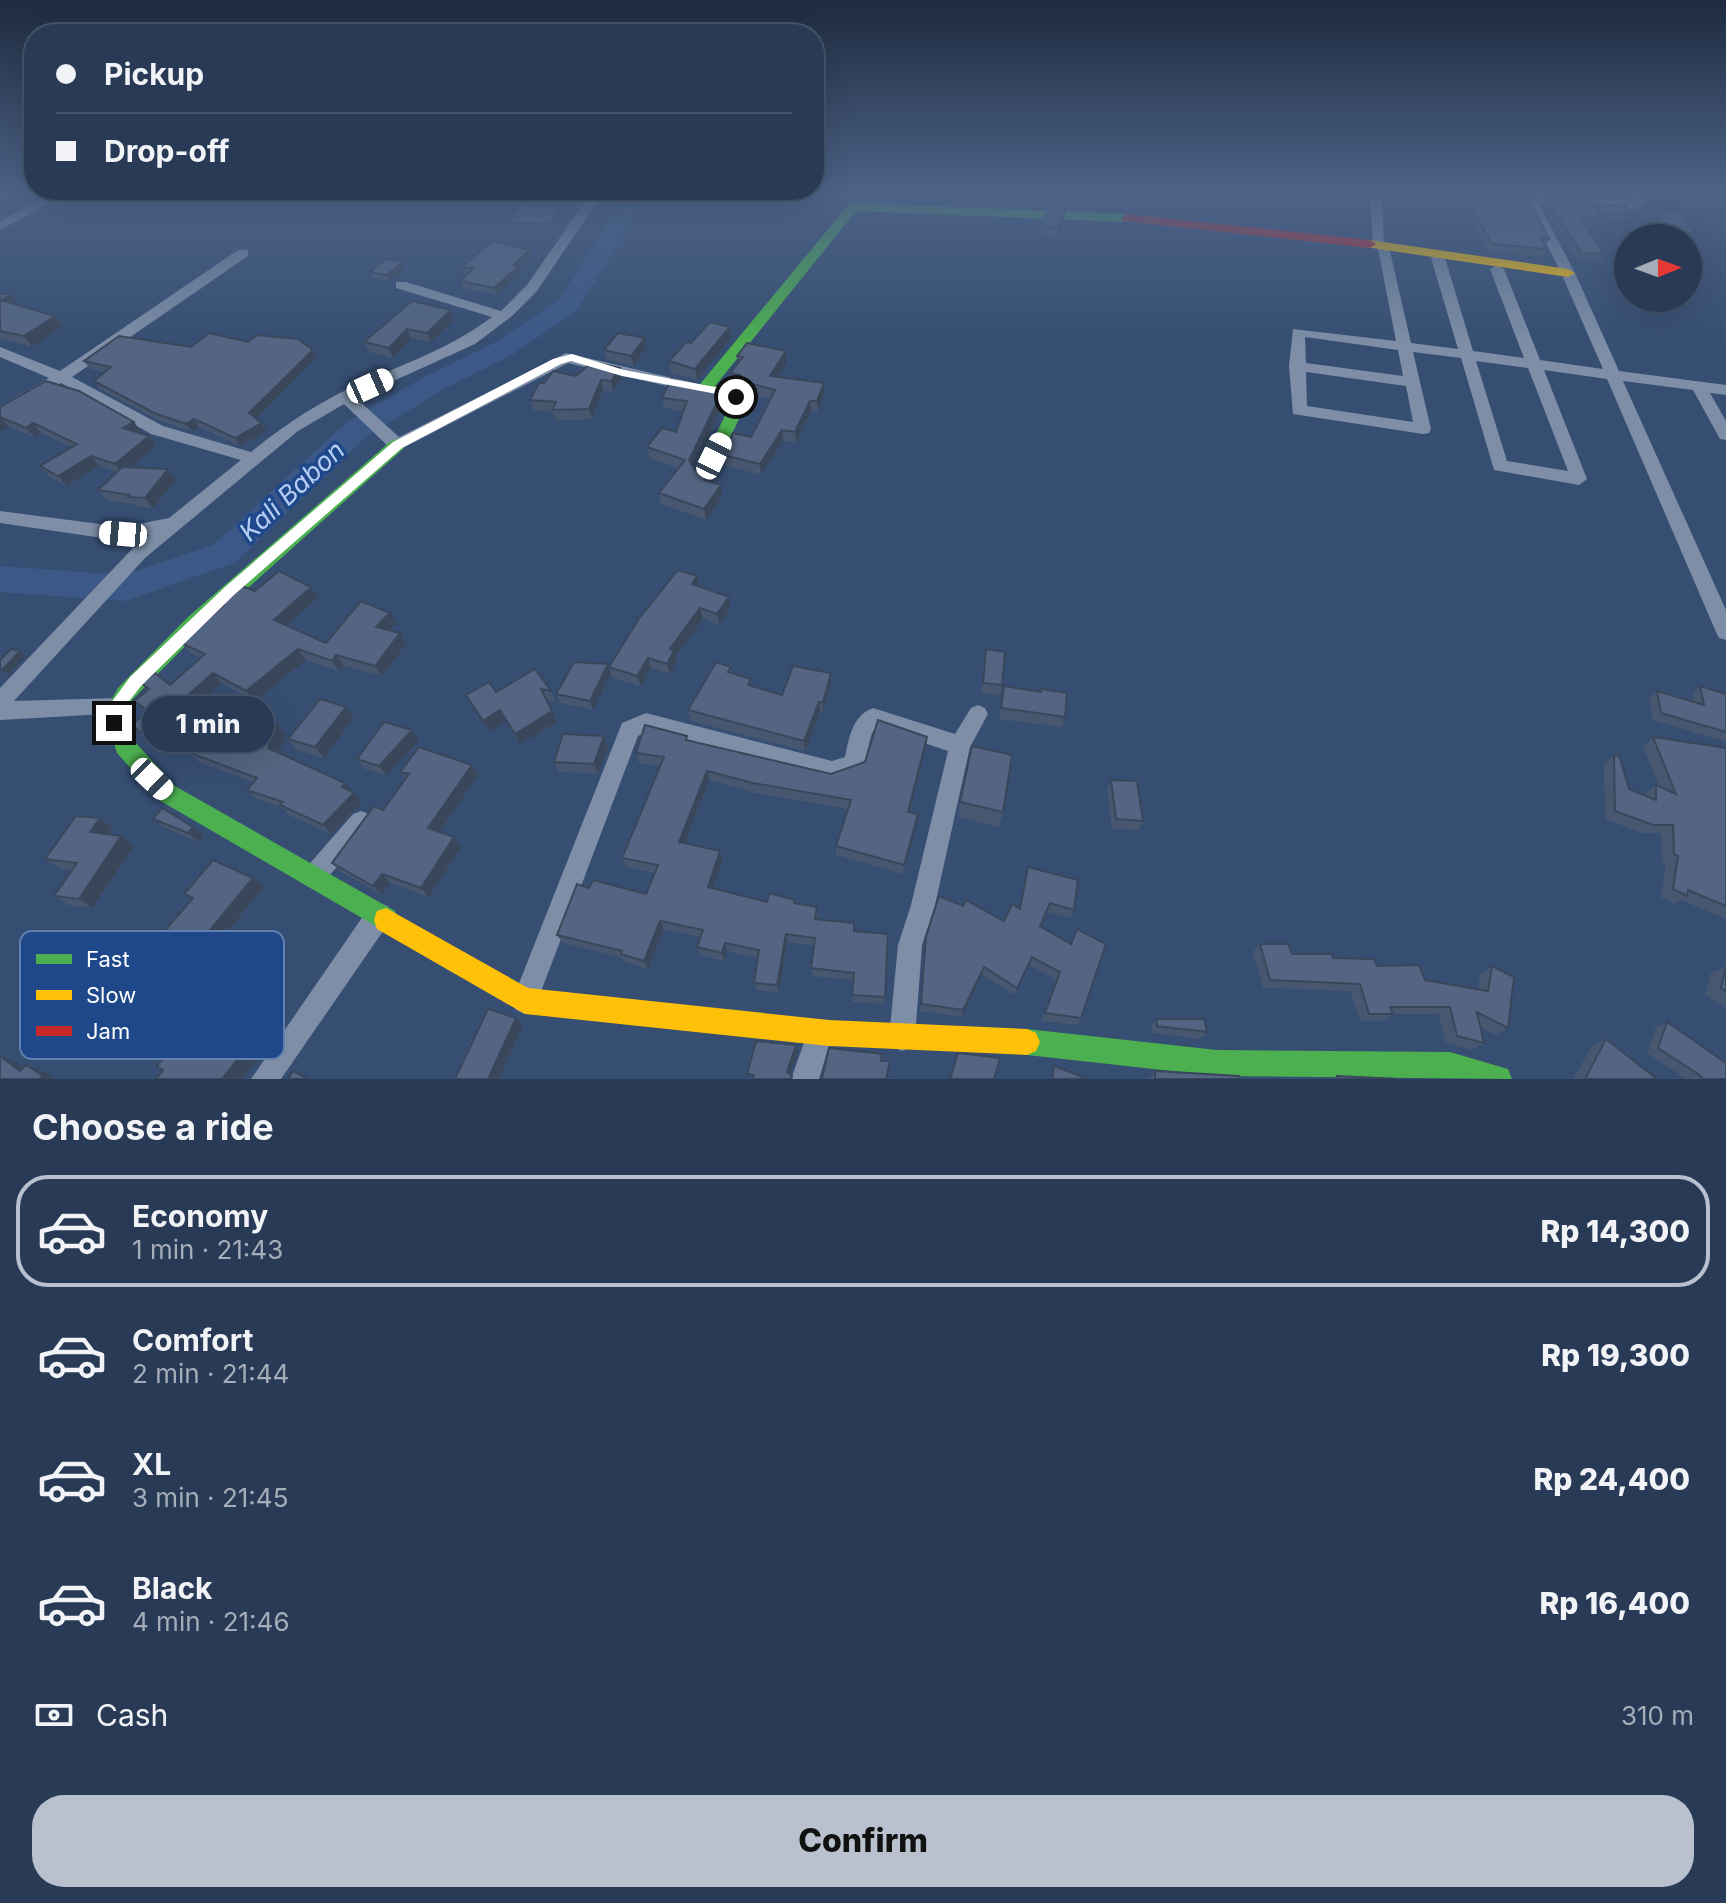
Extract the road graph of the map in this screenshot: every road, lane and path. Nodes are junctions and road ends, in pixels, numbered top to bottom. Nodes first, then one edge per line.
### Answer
1 (563, 243) edge
2 (823, 243) edge
3 (1344, 243) edge
4 (1381, 243) edge
5 (1550, 243) edge
6 (1381, 248) junction
7 (243, 253) dead end
8 (1438, 258) dead end
9 (1497, 269) dead end
10 (1568, 273) junction
11 (401, 285) dead end
12 (503, 316) junction
13 (1403, 346) junction
14 (0, 352) edge
15 (1467, 355) junction
16 (1535, 364) junction
17 (1297, 366) junction
18 (1613, 375) junction
19 (61, 377) junction
20 (1412, 382) junction
21 (1698, 386) junction
22 (704, 389) junction
23 (1726, 390) edge
24 (349, 401) junction
25 (0, 413) edge
26 (1726, 435) edge
27 (394, 442) junction
28 (252, 458) junction
29 (706, 472) edge
30 (0, 517) edge
31 (177, 521) junction
32 (1722, 613) edge
33 (1726, 632) edge
34 (0, 702) edge
35 (116, 707) junction
36 (0, 711) edge
37 (978, 714) dead end
38 (960, 745) junction
39 (361, 822) edge
40 (313, 877) junction
41 (379, 915) junction
42 (525, 1001) junction
43 (820, 1032) junction
44 (902, 1038) junction
45 (284, 1052) edge
46 (279, 1059) edge
47 (265, 1079) edge
48 (805, 1079) edge
49 (1498, 1079) edge

1 - 12 street
2 - 22 street
3 - 6 street
4 - 6 street
5 - 10 street
6 - 10 street
6 - 13 street
7 - 19 street
8 - 15 street
9 - 16 street
10 - 18 street
11 - 12 street
12 - 24 street
13 - 15 street
13 - 17 street
13 - 20 street
14 - 19 street
15 - 16 street
15 - 16 street
16 - 18 street
17 - 20 street
17 - 20 street
18 - 21 street
18 - 32 street
19 - 25 street
19 - 28 street
21 - 23 street
21 - 26 street
22 - 27 street
22 - 29 street
24 - 27 street
24 - 28 street
27 - 35 street
28 - 31 street
30 - 31 street
31 - 34 street
32 - 33 street
35 - 36 street
35 - 40 street
37 - 38 street
38 - 42 street
38 - 44 street
39 - 40 street
40 - 41 street
41 - 42 street
41 - 45 street
42 - 43 street
43 - 44 street
43 - 48 street
44 - 49 street
46 - 47 street

